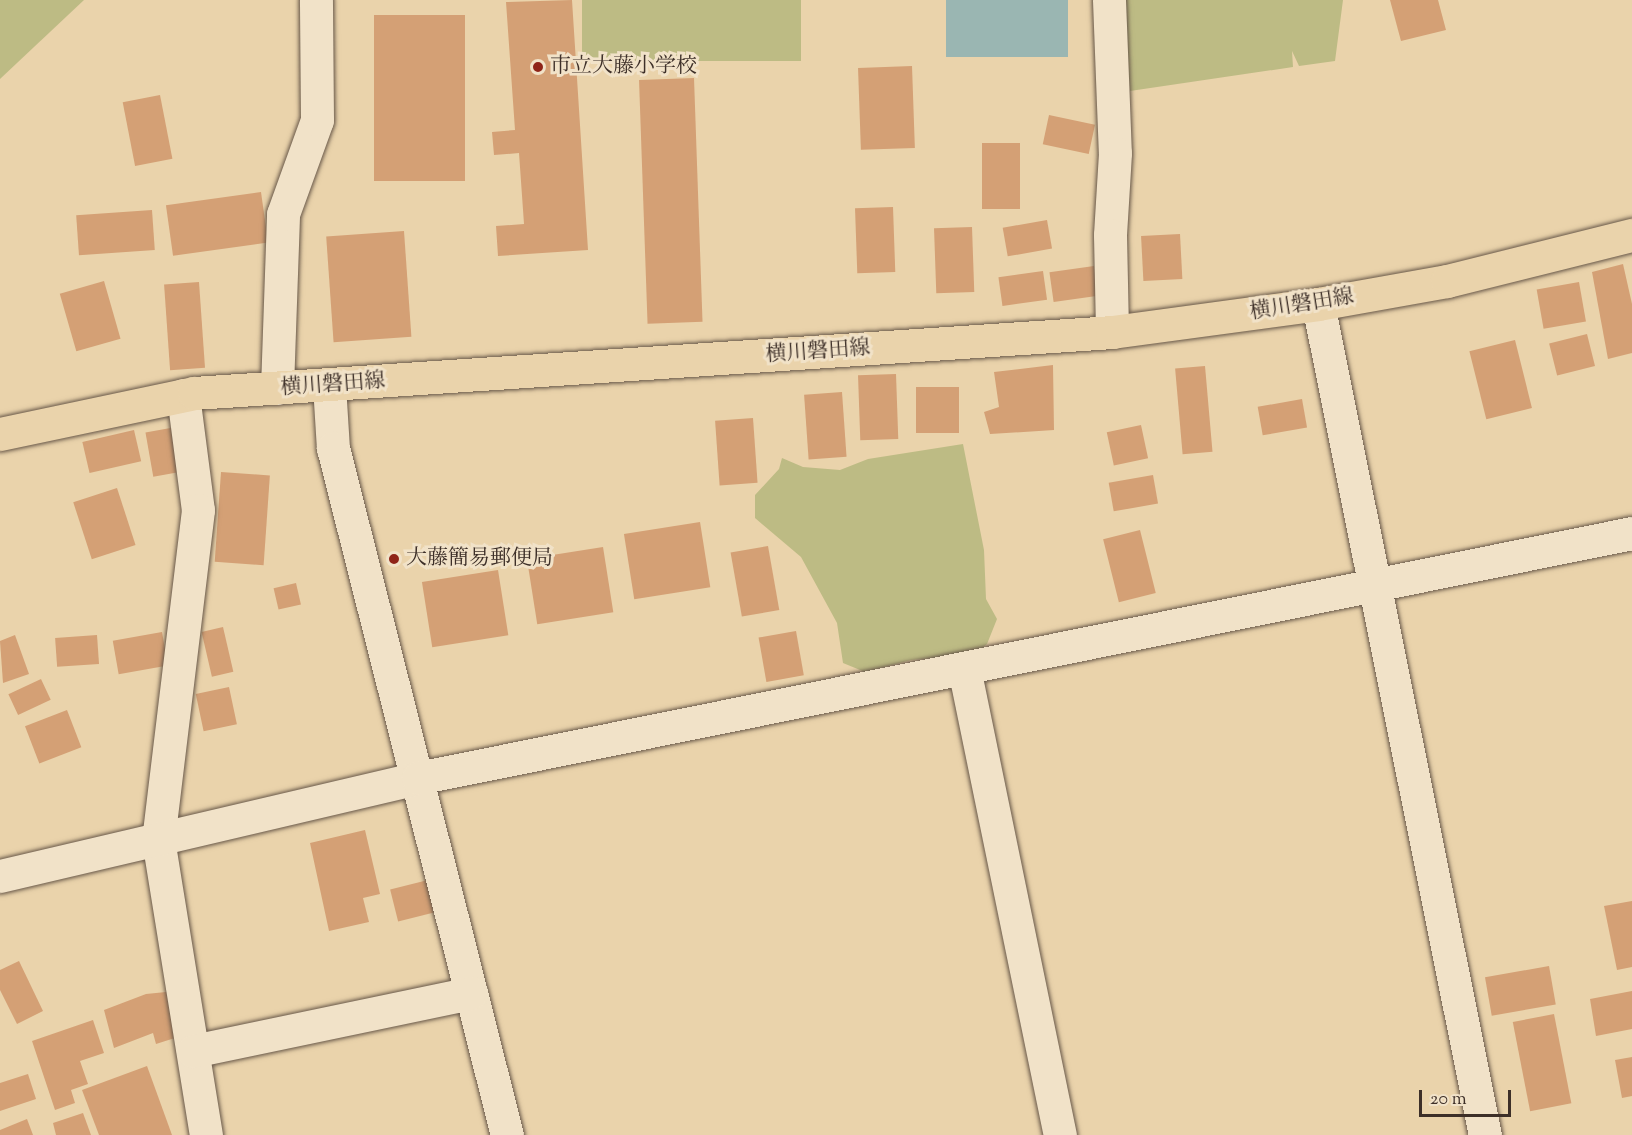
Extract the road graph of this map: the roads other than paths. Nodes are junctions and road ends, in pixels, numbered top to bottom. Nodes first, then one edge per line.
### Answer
1 (316, 0) edge
2 (1109, 0) edge
3 (1632, 236) edge
4 (1318, 304) junction
5 (1112, 332) junction
6 (329, 385) junction
7 (277, 388) junction
8 (183, 395) junction
9 (0, 434) edge
10 (1632, 533) edge
11 (1377, 584) junction
12 (964, 668) junction
13 (418, 778) junction
14 (158, 839) junction
15 (0, 876) edge
16 (471, 993) junction
17 (193, 1051) junction
18 (206, 1135) edge
19 (507, 1135) edge
20 (1060, 1135) edge
21 (1485, 1135) edge

1 - 7 street
2 - 5 street
3 - 4 main road, 横川磐田線
4 - 5 main road, 横川磐田線
4 - 11 street
5 - 6 main road, 横川磐田線
6 - 7 main road, 横川磐田線
6 - 13 street
7 - 8 main road, 横川磐田線
8 - 9 main road, 横川磐田線
8 - 14 street
10 - 11 street
11 - 12 street
11 - 21 street
12 - 13 street
12 - 20 street
13 - 14 street
13 - 16 street
14 - 15 street
14 - 17 street
16 - 17 street
16 - 19 street
17 - 18 street

